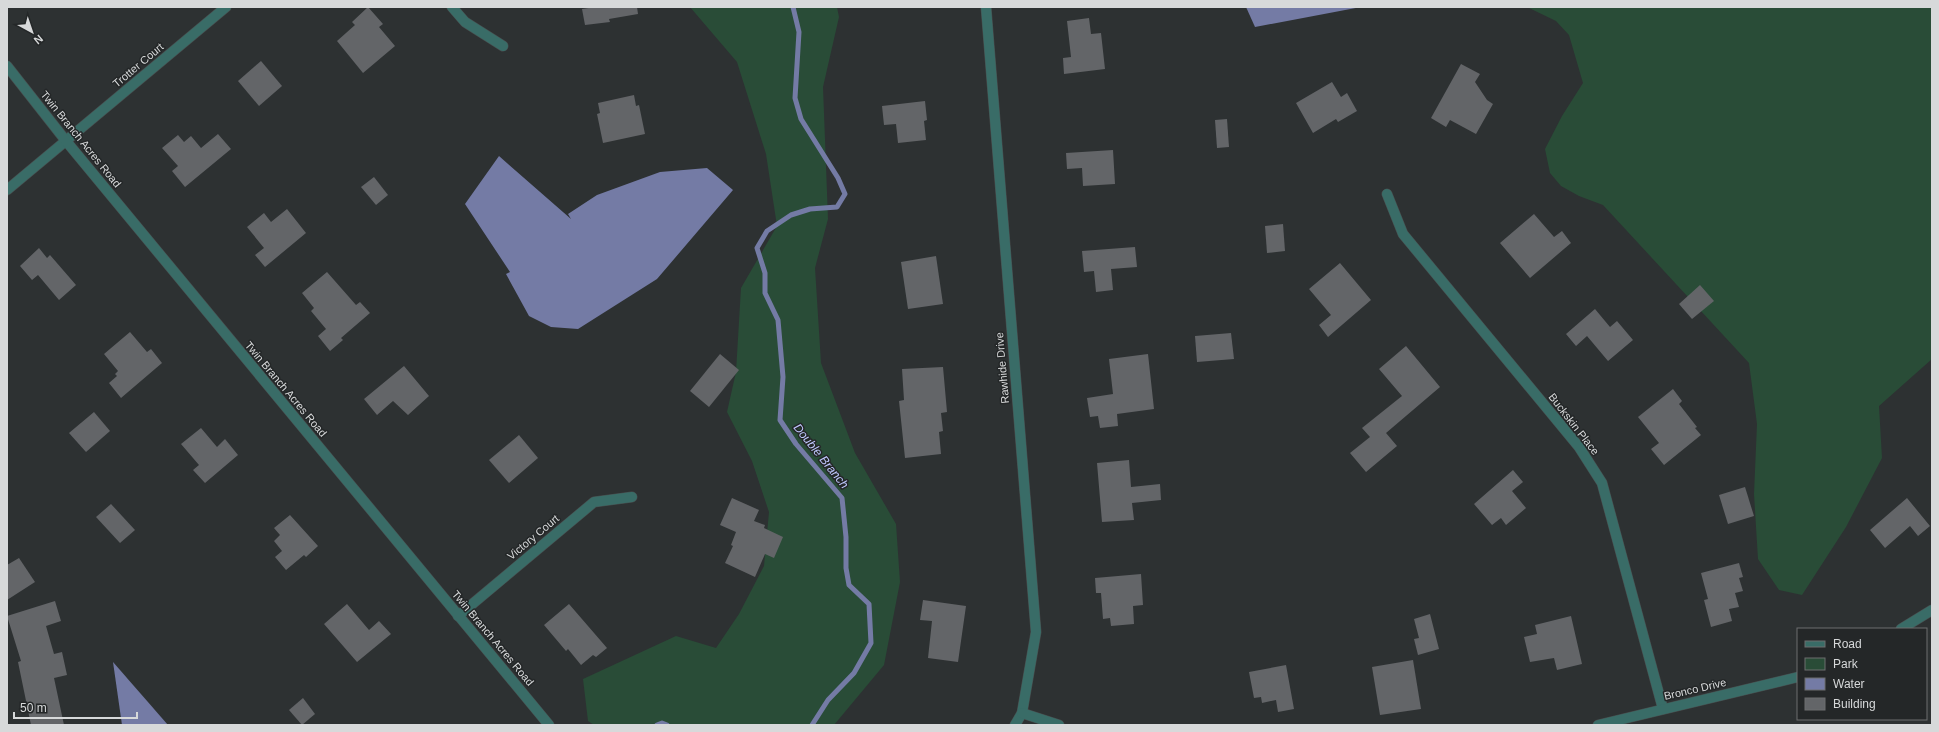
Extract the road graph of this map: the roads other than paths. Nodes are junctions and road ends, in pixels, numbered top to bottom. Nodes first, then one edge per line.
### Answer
1 (226, 7) edge
2 (452, 7) edge
3 (986, 7) edge
4 (502, 46) dead end
5 (7, 66) edge
6 (66, 141) junction
7 (7, 190) edge
8 (1387, 194) dead end
9 (632, 497) dead end
10 (1932, 610) edge
11 (458, 616) junction
12 (1903, 628) edge
13 (1797, 677) edge
14 (1663, 709) junction
15 (1022, 712) junction
16 (550, 725) edge
17 (1015, 725) edge
18 (1059, 725) edge
19 (1598, 725) edge

1 - 6 street, Trotter Court
2 - 4 street
3 - 15 street, Rawhide Drive
5 - 6 street, Twin Branch Acres Road
6 - 7 street, Trotter Court
6 - 11 street, Twin Branch Acres Road
8 - 14 street, Buckskin Place
9 - 11 street, Victory Court
10 - 12 street
11 - 16 street, Twin Branch Acres Road
13 - 14 street, Bronco Drive
14 - 19 street, Bronco Drive
15 - 17 street, Rawhide Drive
15 - 18 street

